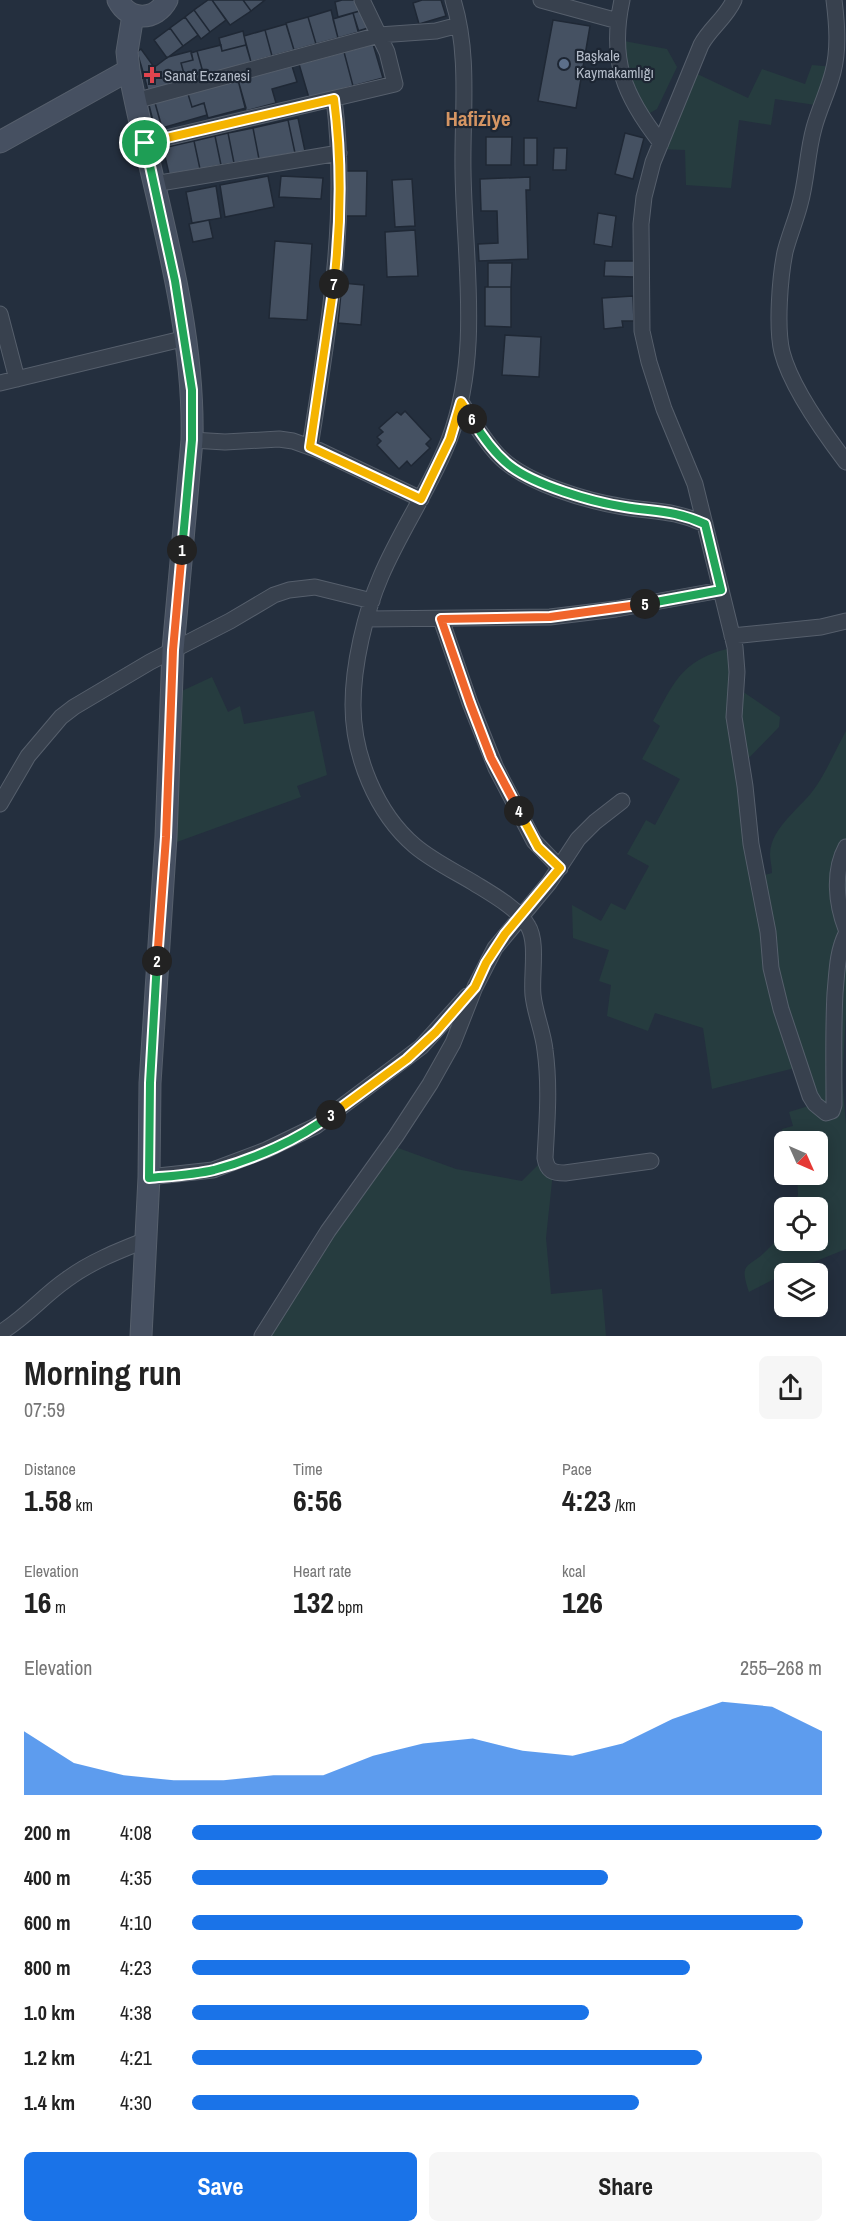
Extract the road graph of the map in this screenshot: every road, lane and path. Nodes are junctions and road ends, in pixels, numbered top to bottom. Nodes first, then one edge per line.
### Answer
1 (118, 0) edge
2 (167, 0) edge
3 (362, 0) edge
4 (453, 0) edge
5 (541, 0) edge
6 (622, 0) edge
7 (734, 0) edge
8 (834, 0) edge
9 (133, 15) junction
10 (618, 21) junction
11 (459, 25) junction
12 (380, 35) junction
13 (129, 70) junction
14 (334, 99) junction
15 (135, 101) junction
16 (0, 142) edge
17 (145, 143) junction
18 (661, 143) junction
19 (339, 153) junction
20 (154, 184) junction
21 (0, 314) edge
22 (186, 338) junction
23 (17, 379) junction
24 (0, 383) edge
25 (461, 402) junction
26 (192, 440) junction
27 (310, 447) junction
28 (846, 462) edge
29 (421, 499) junction
30 (705, 524) junction
31 (721, 590) junction
32 (372, 601) junction
33 (367, 619) junction
34 (441, 619) junction
35 (846, 621) edge
36 (732, 636) junction
37 (173, 650) junction
38 (622, 801) dead end
39 (0, 804) edge
40 (846, 847) edge
41 (560, 868) junction
42 (520, 916) junction
43 (846, 929) edge
44 (846, 934) edge
45 (475, 987) junction
46 (651, 1161) dead end
47 (149, 1178) junction
48 (146, 1240) junction
49 (0, 1333) edge
50 (141, 1336) edge
51 (262, 1336) edge

1 - 9 street
2 - 9 street
3 - 12 street
4 - 11 street
5 - 10 street
6 - 10 street
7 - 18 street
8 - 28 street
9 - 13 street
10 - 18 street
11 - 12 street
11 - 25 street
12 - 14 street
12 - 15 street
13 - 15 street
13 - 16 street
14 - 17 street
14 - 19 street
15 - 17 street
17 - 20 street
18 - 30 street
19 - 20 street
19 - 27 street
20 - 22 street
21 - 23 street
22 - 23 street
22 - 26 street
23 - 24 street
25 - 29 street
25 - 30 street
26 - 27 street
26 - 37 street
27 - 29 street
29 - 32 street
30 - 31 street
31 - 34 street
31 - 36 street
32 - 33 street
32 - 37 street
33 - 34 street
33 - 42 street
34 - 41 street
35 - 36 street
36 - 44 street
37 - 39 street
37 - 47 street
38 - 41 street
40 - 43 street
41 - 42 street
42 - 45 street
42 - 46 street
45 - 47 street
45 - 51 street
47 - 48 street
48 - 49 street
48 - 50 street

